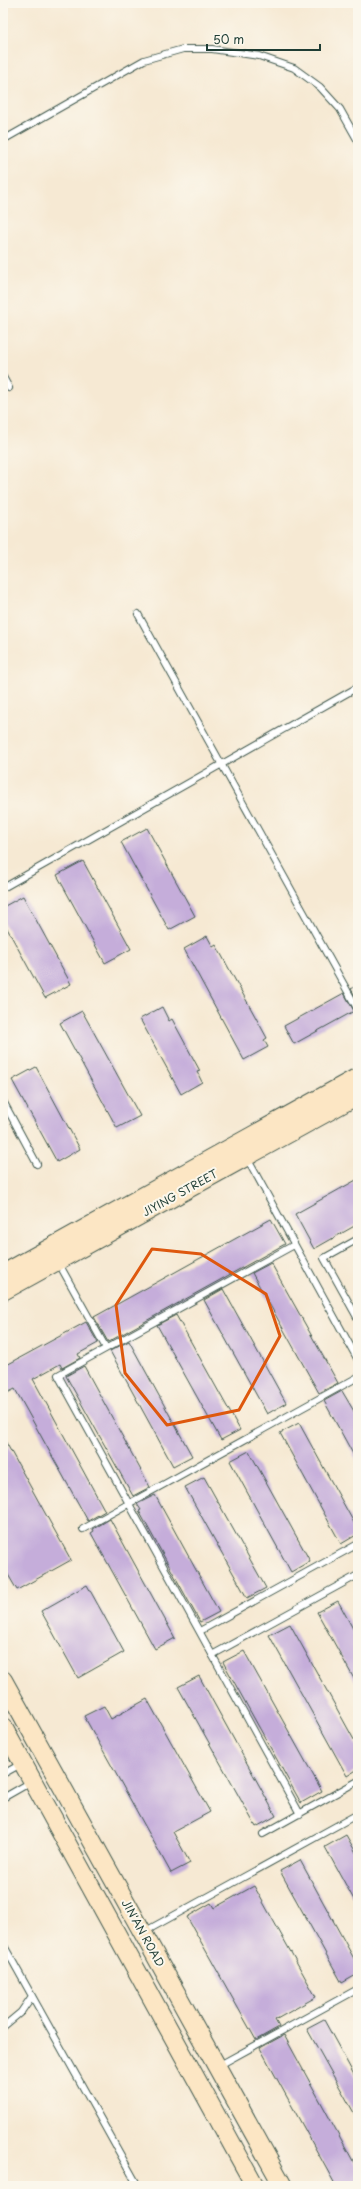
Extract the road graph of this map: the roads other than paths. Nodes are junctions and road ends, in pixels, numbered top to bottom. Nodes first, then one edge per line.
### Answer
1 (3, 140) edge
2 (358, 141) edge
3 (3, 377) edge
4 (9, 388) dead end
5 (138, 614) dead end
6 (358, 687) edge
7 (222, 765) junction
8 (3, 888) edge
9 (358, 1010) edge
10 (358, 1077) edge
11 (358, 1095) edge
12 (3, 1101) edge
13 (246, 1157) junction
14 (38, 1164) dead end
15 (358, 1239) edge
16 (294, 1245) junction
17 (58, 1261) junction
18 (3, 1274) edge
19 (3, 1291) edge
20 (358, 1319) edge
21 (106, 1348) junction
22 (358, 1360) edge
23 (358, 1377) edge
24 (129, 1503) junction
25 (83, 1528) dead end
26 (358, 1544) edge
27 (358, 1575) edge
28 (200, 1631) junction
29 (212, 1655) junction
30 (3, 1680) edge
31 (3, 1727) edge
32 (23, 1763) junction
33 (3, 1774) edge
34 (33, 1781) junction
35 (358, 1781) edge
36 (3, 1798) edge
37 (300, 1814) junction
38 (358, 1814) edge
39 (263, 1834) dead end
40 (143, 1933) junction
41 (3, 1944) edge
42 (358, 1989) edge
43 (32, 1996) junction
44 (3, 2028) edge
45 (217, 2067) junction
46 (138, 2186) edge
47 (255, 2186) edge
48 (283, 2186) edge

1 - 2 lane
3 - 4 lane
5 - 7 lane
6 - 7 lane
7 - 8 lane
7 - 9 lane
10 - 18 main road, JIYING STREET
11 - 13 main road, JIYING STREET
12 - 14 lane
13 - 16 lane
13 - 17 main road, JIYING STREET
15 - 20 lane
16 - 21 lane
16 - 22 lane
17 - 19 main road, JIYING STREET
17 - 21 lane
21 - 24 lane
23 - 24 lane
24 - 25 lane
24 - 28 lane
26 - 28 lane
27 - 29 lane
28 - 29 lane
29 - 37 lane
30 - 40 main road, JIN'AN ROAD
31 - 32 main road
32 - 33 lane
32 - 34 main road
34 - 36 lane
34 - 47 main road
35 - 37 lane
37 - 39 lane
38 - 40 lane
40 - 45 main road, JIN'AN ROAD
41 - 43 lane
42 - 45 lane
43 - 44 lane
43 - 46 lane
45 - 48 main road, JIN'AN ROAD

